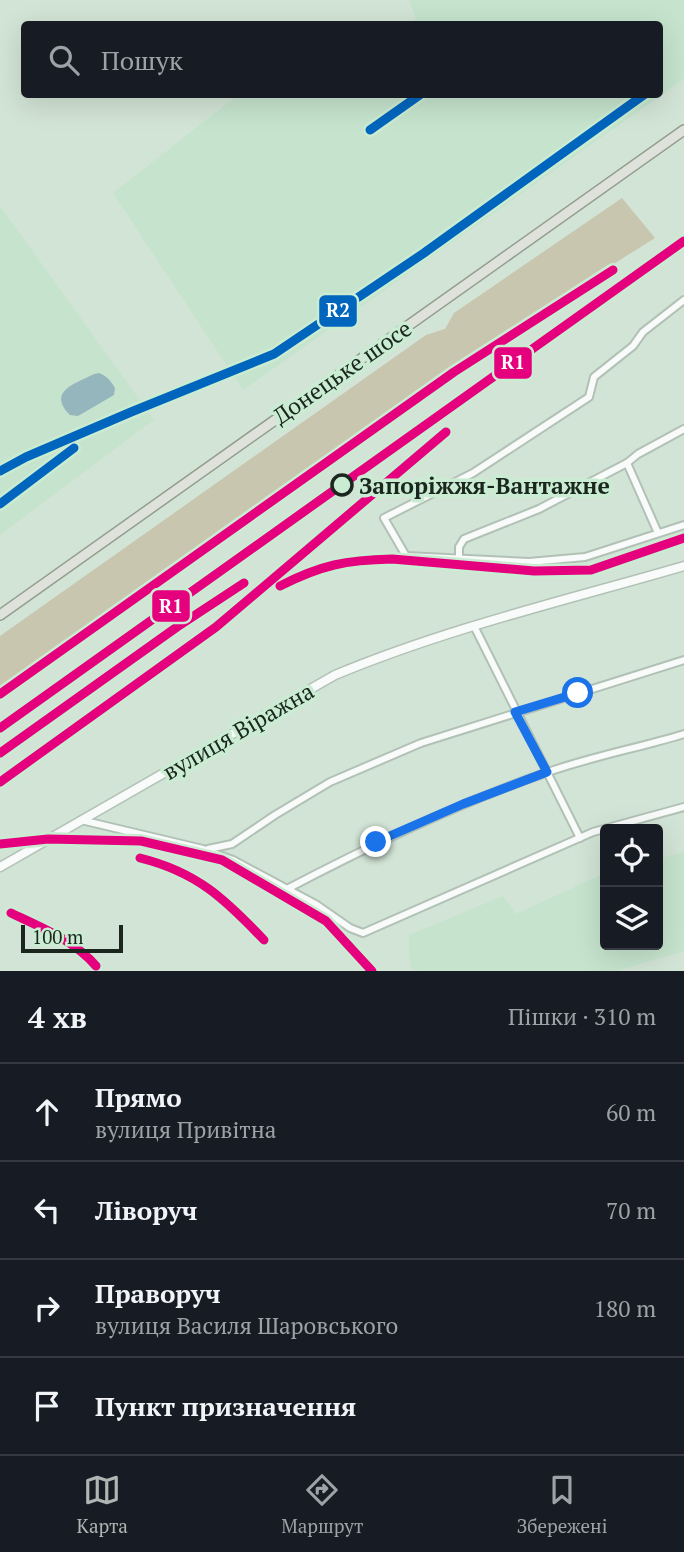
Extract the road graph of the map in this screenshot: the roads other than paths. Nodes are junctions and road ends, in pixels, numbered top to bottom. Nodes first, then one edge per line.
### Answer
1 (684, 130) edge
2 (684, 300) edge
3 (684, 429) edge
4 (627, 463) junction
5 (684, 525) edge
6 (658, 533) junction
7 (459, 559) junction
8 (684, 566) edge
9 (0, 615) edge
10 (474, 626) junction
11 (684, 660) edge
12 (515, 712) junction
13 (684, 734) edge
14 (547, 772) junction
15 (684, 807) edge
16 (80, 820) junction
17 (580, 838) junction
18 (232, 844) junction
19 (203, 849) junction
20 (233, 860) junction
21 (0, 867) edge
22 (287, 889) junction

1 - 9 main road, Донецьке шосе
2 - 7 street
3 - 4 street
4 - 6 street
4 - 7 street
5 - 6 street
6 - 7 street
8 - 10 main road, вулиця Віражна
10 - 12 street
10 - 16 main road, вулиця Віражна
11 - 12 street
12 - 14 street
12 - 18 street
13 - 14 street
14 - 17 street
14 - 22 street
15 - 17 street
16 - 19 street
16 - 21 main road, вулиця Віражна
17 - 22 street
18 - 19 street
18 - 20 street
19 - 20 street
20 - 22 street

